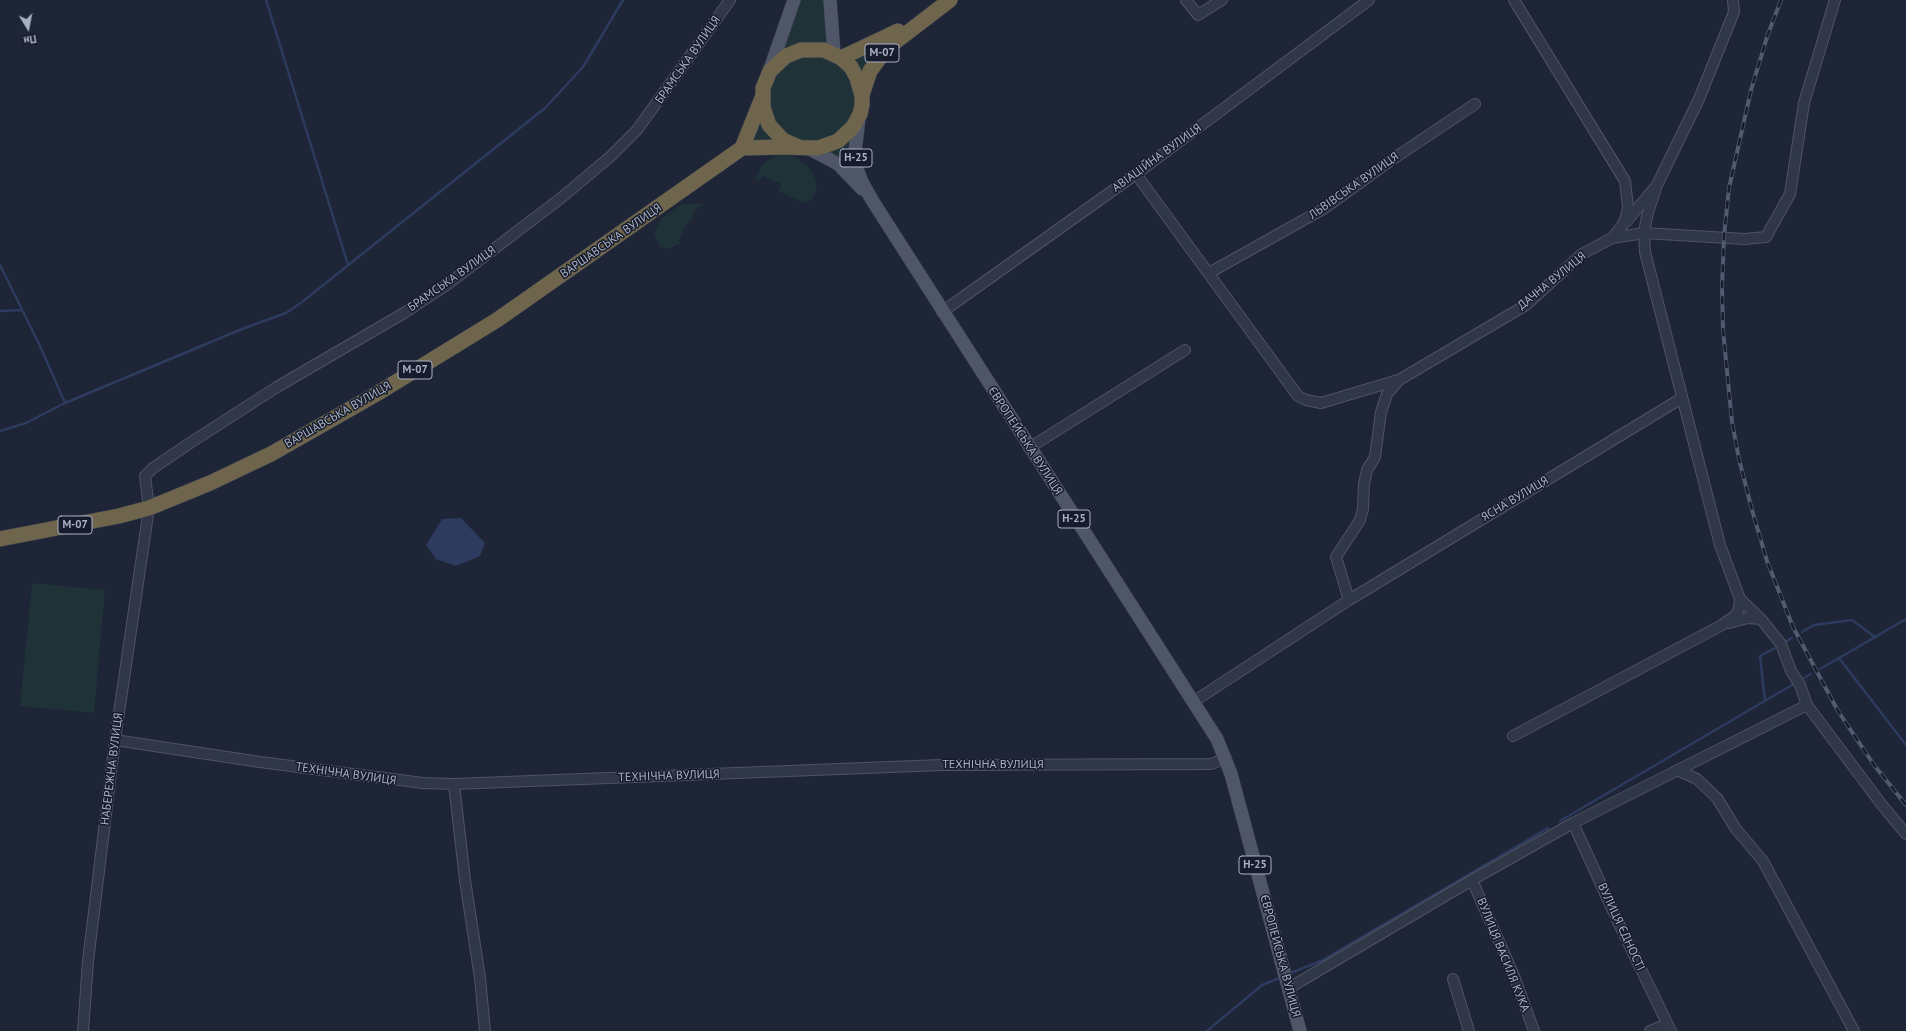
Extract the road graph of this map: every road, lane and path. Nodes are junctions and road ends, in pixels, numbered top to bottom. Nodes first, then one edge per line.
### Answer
1 (730, 0) edge
2 (794, 0) edge
3 (830, 0) edge
4 (950, 0) edge
5 (1186, 0) edge
6 (1222, 0) edge
7 (1369, 0) edge
8 (1514, 0) edge
9 (1734, 0) edge
10 (1835, 0) edge
11 (919, 23) junction
12 (838, 56) junction
13 (766, 79) junction
14 (862, 96) junction
15 (762, 98) junction
16 (1475, 104) dead end
17 (860, 114) junction
18 (742, 148) junction
19 (804, 148) junction
20 (1136, 174) junction
21 (1657, 185) junction
22 (872, 200) junction
23 (1622, 226) junction
24 (1644, 233) junction
25 (1612, 238) junction
26 (1209, 273) junction
27 (942, 312) junction
28 (1185, 350) dead end
29 (1399, 380) junction
30 (1682, 398) junction
31 (1029, 448) junction
32 (149, 508) junction
33 (0, 540) edge
34 (1740, 599) junction
35 (1349, 600) junction
36 (1761, 619) junction
37 (1722, 625) junction
38 (1193, 702) junction
39 (1806, 705) junction
40 (1513, 736) dead end
41 (115, 740) junction
42 (1226, 758) junction
43 (1677, 770) junction
44 (454, 784) junction
45 (1573, 823) junction
46 (1906, 834) edge
47 (1472, 880) junction
48 (1453, 979) dead end
49 (1287, 981) junction
50 (1669, 1027) edge
51 (83, 1031) edge
52 (485, 1031) edge
53 (1300, 1031) edge
54 (1469, 1031) edge
55 (1534, 1031) edge
56 (1650, 1031) edge
57 (1854, 1031) edge

1 - 32 street, БРАМСЬКА ВУЛИЦЯ
2 - 13 main road
3 - 12 main road
4 - 11 highway, М-07
5 - 6 street
7 - 20 street, АВІАЦІЙНА ВУЛИЦЯ
8 - 23 street, ДАЧНА ВУЛИЦЯ
9 - 21 street
10 - 24 street
11 - 12 highway, М-07
11 - 14 highway, М-07
12 - 13 highway
12 - 14 highway
13 - 15 highway
14 - 17 highway, М-07
15 - 18 highway
15 - 19 highway, Н-25
16 - 26 street, ЛЬВІВСЬКА ВУЛИЦЯ
17 - 19 highway, М-07
17 - 22 main road, ЄВРОПЕЙСЬКА ВУЛИЦЯ / Н-25
18 - 19 highway, М-07
18 - 32 highway, ВАРШАВСЬКА ВУЛИЦЯ / М-07
19 - 22 main road, ЄВРОПЕЙСЬКА ВУЛИЦЯ / Н-25
20 - 26 street
20 - 27 street, АВІАЦІЙНА ВУЛИЦЯ
21 - 23 street
21 - 24 street
22 - 27 main road, ЄВРОПЕЙСЬКА ВУЛИЦЯ / Н-25
23 - 25 street, ДАЧНА ВУЛИЦЯ
24 - 25 street
24 - 30 street
25 - 29 street, ДАЧНА ВУЛИЦЯ
26 - 29 street
27 - 31 main road, ЄВРОПЕЙСЬКА ВУЛИЦЯ / Н-25
28 - 31 street
29 - 35 street, ДАЧНА ВУЛИЦЯ
30 - 34 street
30 - 35 street, ЯСНА ВУЛИЦЯ
31 - 38 main road, ЄВРОПЕЙСЬКА ВУЛИЦЯ / Н-25
32 - 33 highway, ВАРШАВСЬКА ВУЛИЦЯ / М-07
32 - 41 street, НАБЕРЕЖНА ВУЛИЦЯ
34 - 36 street
34 - 37 street
35 - 38 street
36 - 37 street
36 - 39 street
37 - 40 street
38 - 42 main road, ЄВРОПЕЙСЬКА ВУЛИЦЯ / Н-25
39 - 43 street
39 - 46 street
41 - 44 street, ТЕХНІЧНА ВУЛИЦЯ
41 - 51 street, НАБЕРЕЖНА ВУЛИЦЯ
42 - 44 street, ТЕХНІЧНА ВУЛИЦЯ
42 - 49 main road, ЄВРОПЕЙСЬКА ВУЛИЦЯ / Н-25
43 - 45 street
43 - 57 street
44 - 52 street
45 - 47 street
45 - 50 street, ВУЛИЦЯ ЄДНОСТІ
47 - 49 street
47 - 55 street, ВУЛИЦЯ ВАСИЛЯ КУКА
48 - 54 street
49 - 53 main road, ЄВРОПЕЙСЬКА ВУЛИЦЯ / Н-25
50 - 56 street

